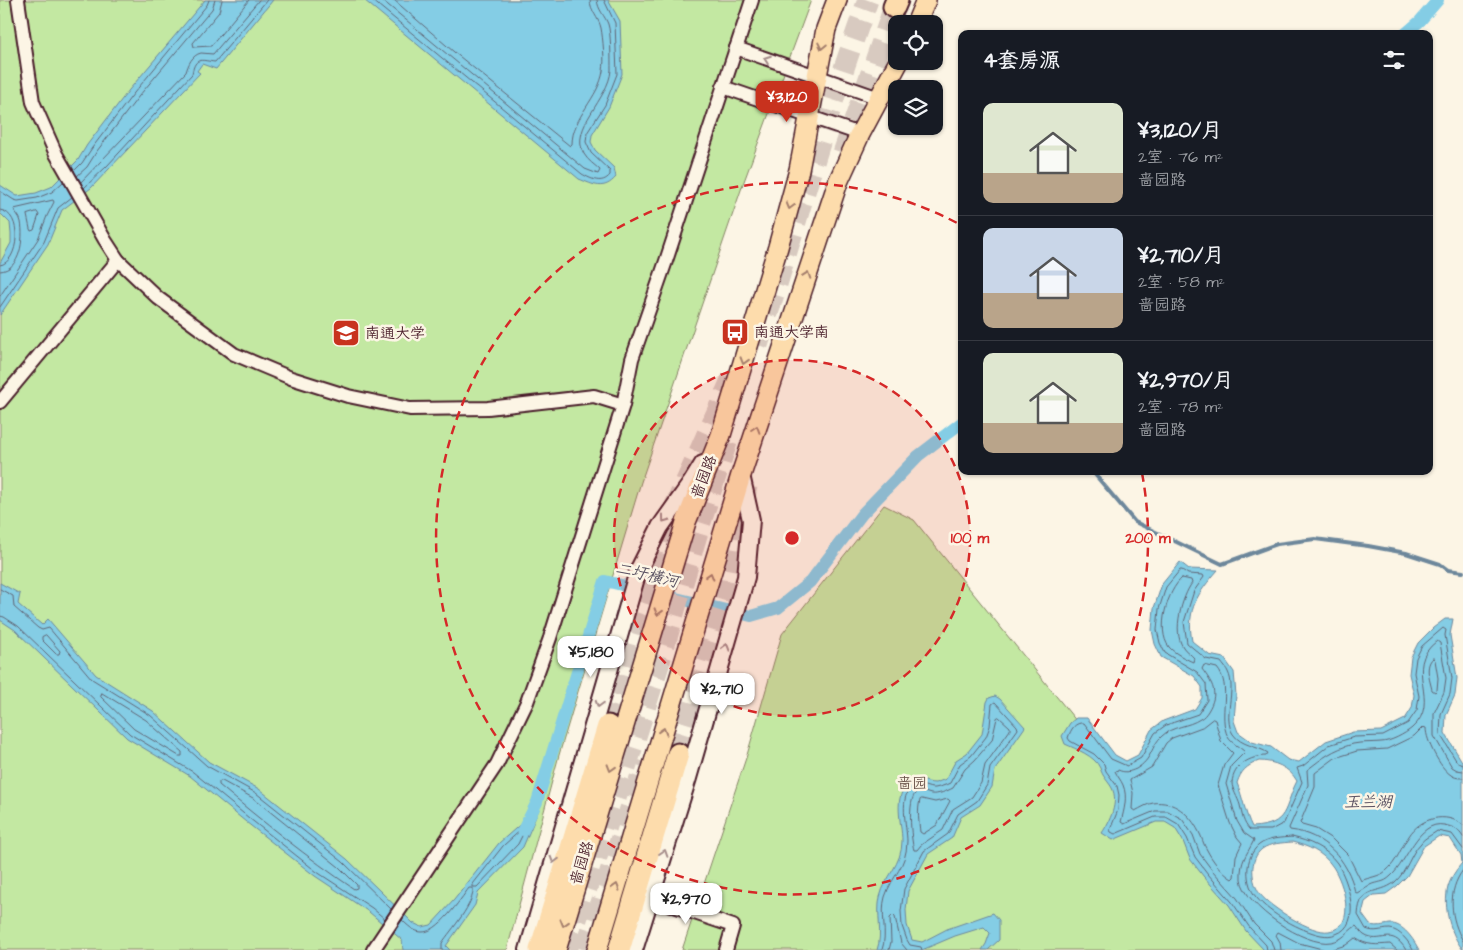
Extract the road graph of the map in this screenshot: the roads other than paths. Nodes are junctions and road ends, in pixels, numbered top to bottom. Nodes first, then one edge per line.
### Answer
1 (18, 0) edge
2 (752, 0) edge
3 (837, 0) edge
4 (926, 0) edge
5 (920, 15) edge
6 (736, 48) junction
7 (894, 70) edge
8 (816, 76) junction
9 (723, 87) junction
10 (879, 98) junction
11 (810, 116) junction
12 (860, 134) junction
13 (118, 260) junction
14 (0, 402) edge
15 (623, 405) junction
16 (721, 434) junction
17 (741, 475) junction
18 (608, 726) tunnel mouth
19 (678, 754) tunnel mouth
20 (650, 898) junction
21 (376, 945) edge
22 (528, 950) edge
23 (540, 950) edge
24 (556, 950) edge
25 (597, 950) edge
26 (619, 950) edge
27 (634, 950) edge
28 (726, 950) edge

1 - 13 street
2 - 6 street
3 -> 8 main road, 啬园路
4 - 5 main road
8 -> 6 street
6 - 9 street
7 - 10 main road
8 - 10 street
8 - 11 main road, 啬园路
9 - 11 street
9 - 15 street
10 - 12 main road
11 - 12 street
11 -> 16 main road, 啬园路
17 -> 12 main road
13 - 14 street
13 - 15 street
15 - 21 street
16 -> 22 street
16 -> 24 main road, 啬园路
20 -> 17 street
25 -> 17 main road
18 - 23 highway
19 - 26 highway
20 - 27 street
20 - 28 street

